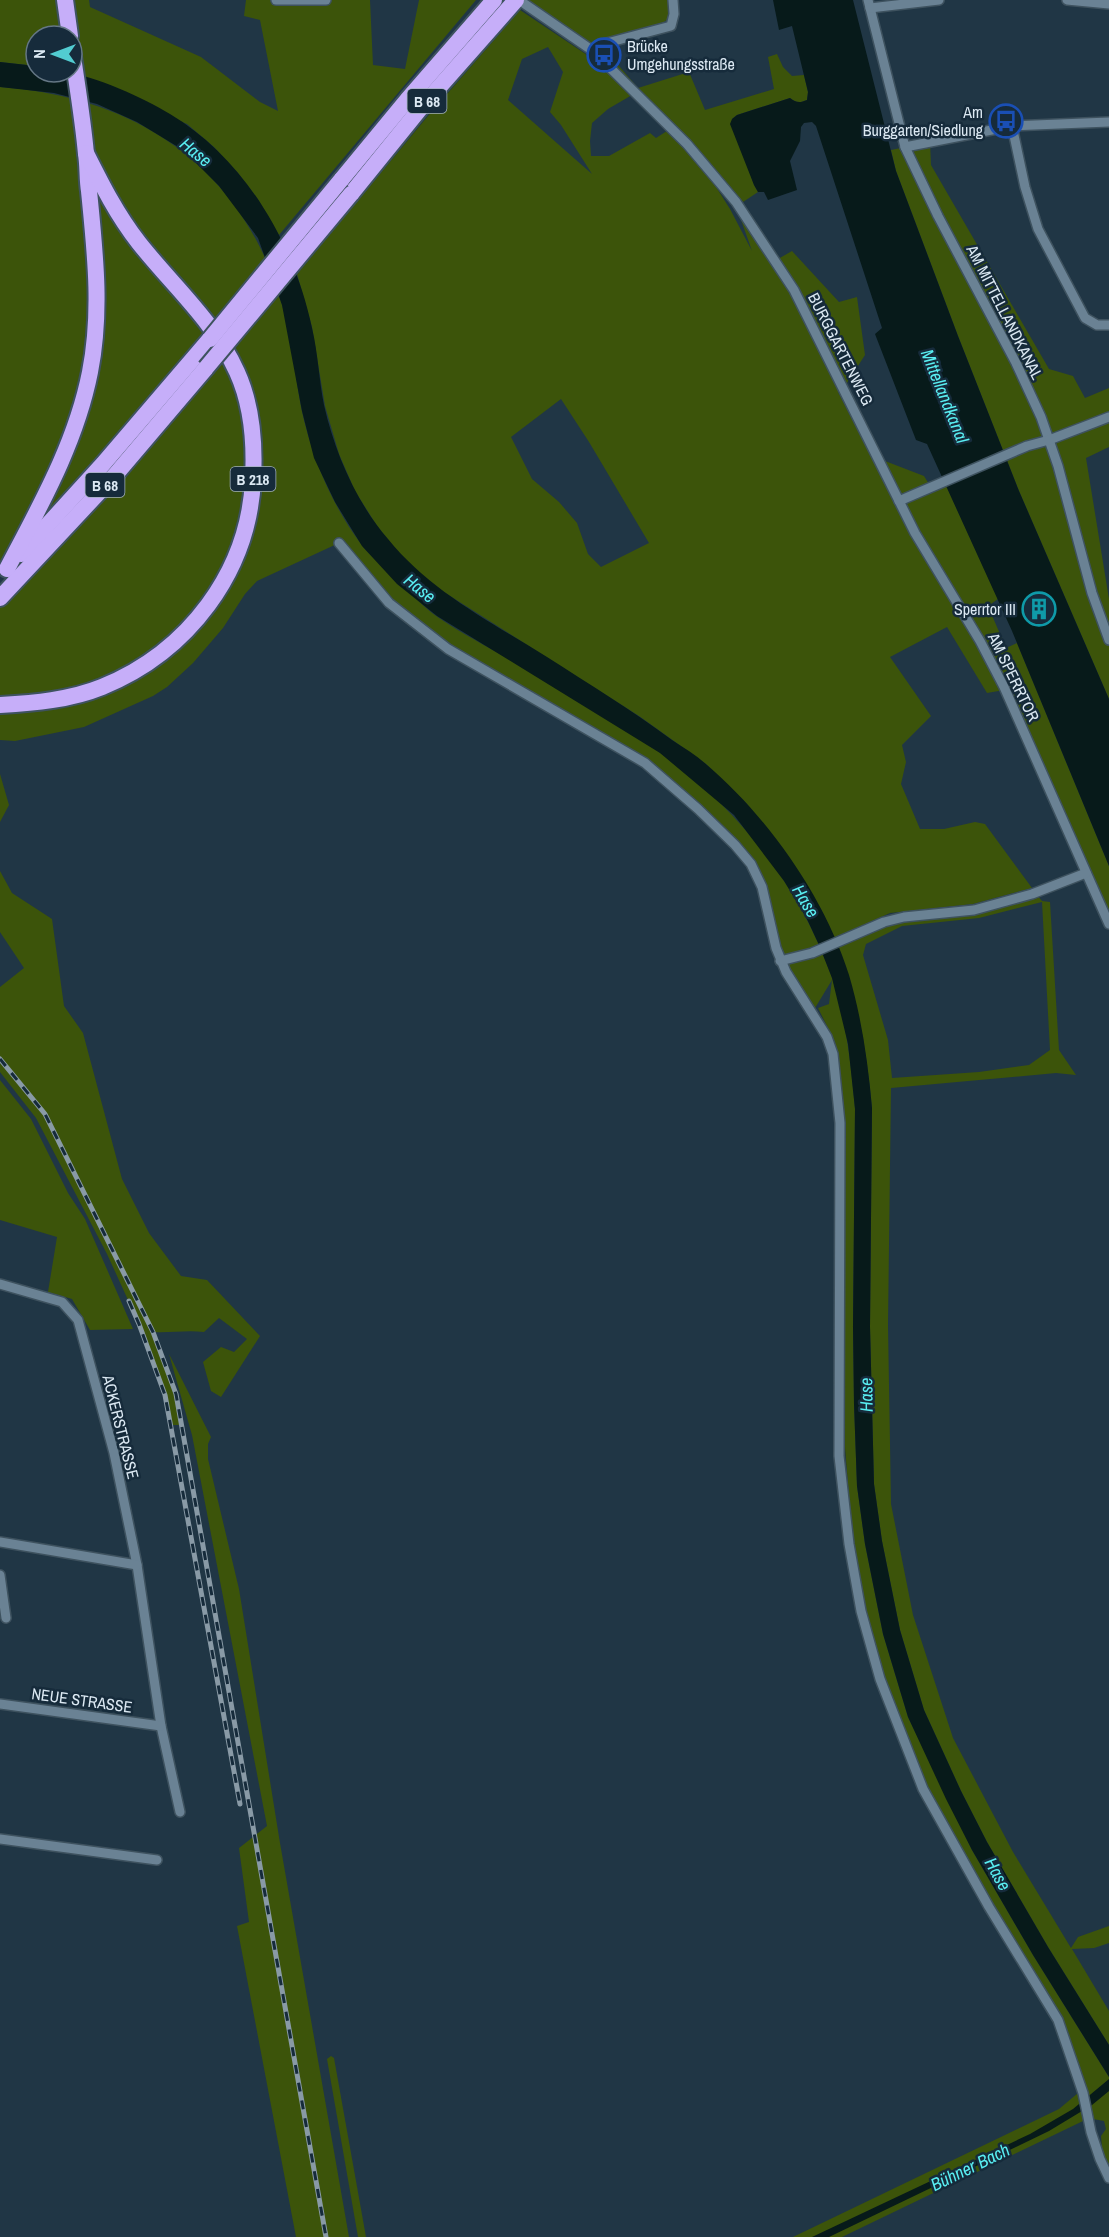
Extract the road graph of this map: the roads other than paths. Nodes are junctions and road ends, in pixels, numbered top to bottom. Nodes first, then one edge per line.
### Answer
1 (276, 0) edge
2 (326, 0) edge
3 (673, 0) edge
4 (939, 0) edge
5 (1067, 0) edge
6 (65, 1) edge
7 (505, 2) edge
8 (869, 4) edge
9 (1109, 4) edge
10 (68, 24) edge
11 (593, 51) junction
12 (77, 84) edge
13 (1109, 122) edge
14 (1012, 126) junction
15 (905, 147) junction
16 (86, 153) junction
17 (1109, 325) edge
18 (201, 362) junction
19 (1109, 417) edge
20 (1049, 440) junction
21 (899, 501) junction
22 (339, 543) dead end
23 (4, 573) edge
24 (0, 598) edge
25 (1109, 640) edge
26 (0, 705) edge
27 (1086, 873) junction
28 (1109, 924) edge
29 (780, 961) junction
30 (0, 1284) edge
31 (0, 1542) edge
32 (136, 1565) junction
33 (0, 1575) edge
34 (6, 1618) dead end
35 (0, 1704) edge
36 (161, 1726) junction
37 (180, 1812) dead end
38 (0, 1839) edge
39 (157, 1860) dead end
40 (1109, 2178) edge

1 - 2 street
3 - 11 street
4 - 8 street
5 - 9 street
6 - 10 highway
7 - 11 street, BURGGARTENWEG
7 - 18 highway, B 68, bridge
8 - 15 street, AM MITTELLANDKANAL
11 - 21 street, BURGGARTENWEG
12 - 16 highway, B 218
13 - 14 street
14 - 15 street
14 - 17 street
15 - 20 street, AM MITTELLANDKANAL
16 - 23 highway, B 218
16 - 26 highway, B 218
18 - 23 highway, B 68
18 - 24 highway, B 68
19 - 20 street
20 - 21 street
20 - 25 street, AM MITTELLANDKANAL
21 - 27 street, AM SPERRTOR
22 - 29 street
27 - 28 street, AM SPERRTOR
27 - 29 street
29 - 40 street
30 - 32 street, ACKERSTRASSE
31 - 32 street
32 - 36 street, ACKERSTRASSE
33 - 34 street
35 - 36 street, NEUE STRASSE
36 - 37 street, ACKERSTRASSE
38 - 39 street

